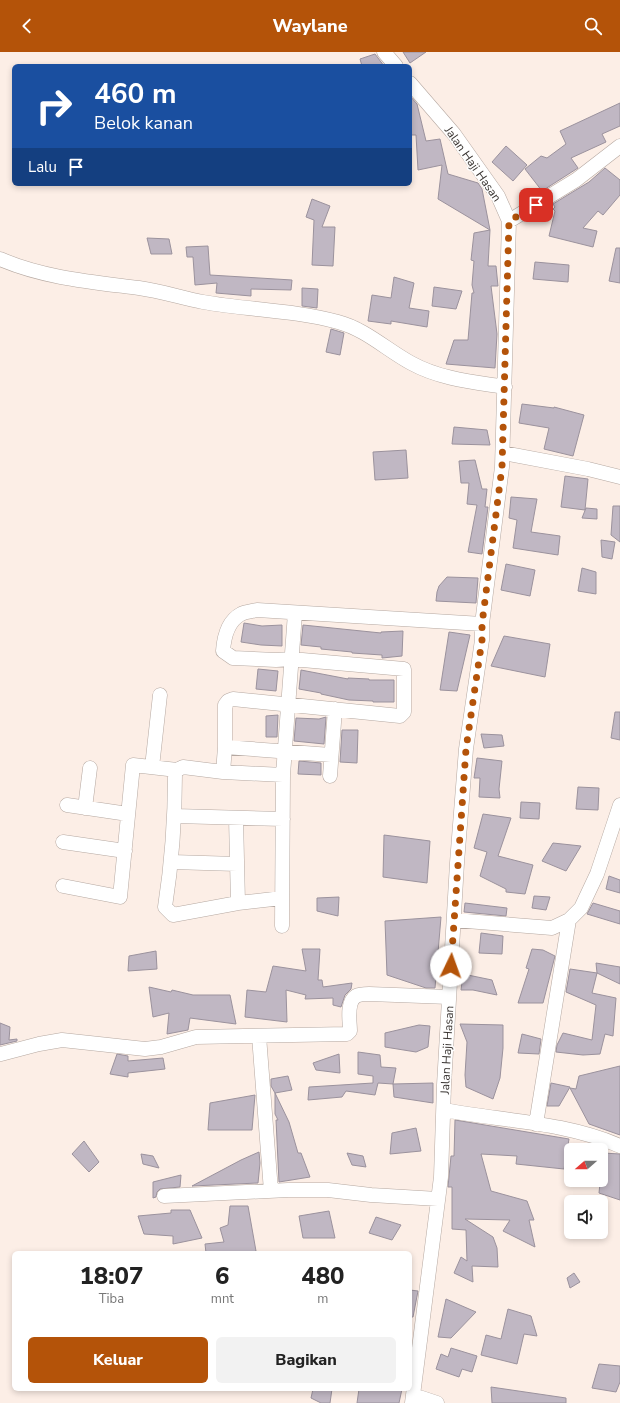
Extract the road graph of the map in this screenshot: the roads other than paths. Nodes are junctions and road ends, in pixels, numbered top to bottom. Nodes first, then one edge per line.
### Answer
1 (384, 52) edge
2 (394, 64) edge
3 (412, 85) edge
4 (620, 146) edge
5 (509, 221) junction
6 (0, 259) edge
7 (505, 387) junction
8 (503, 453) junction
9 (620, 477) edge
10 (295, 613) junction
11 (482, 624) junction
12 (291, 659) junction
13 (160, 695) dead end
14 (289, 705) junction
15 (335, 709) junction
16 (225, 747) junction
17 (284, 752) junction
18 (331, 755) junction
19 (152, 767) junction
20 (90, 768) dead end
21 (177, 770) junction
22 (223, 772) junction
23 (283, 775) junction
24 (330, 776) dead end
25 (67, 805) dead end
26 (620, 805) edge
27 (86, 808) junction
28 (128, 814) junction
29 (175, 816) junction
30 (236, 818) junction
31 (283, 819) junction
32 (62, 842) dead end
33 (125, 851) junction
34 (172, 862) junction
35 (237, 864) junction
36 (63, 886) dead end
37 (282, 898) junction
38 (238, 903) junction
39 (454, 920) junction
40 (569, 920) junction
41 (282, 926) dead end
42 (449, 997) junction
43 (259, 1036) junction
44 (1, 1054) dead end
45 (444, 1110) junction
46 (536, 1124) junction
47 (620, 1146) edge
48 (271, 1191) junction
49 (164, 1196) dead end
50 (438, 1199) junction
51 (413, 1399) edge
52 (437, 1403) edge

1 - 2 street
3 - 5 street, Jalan Haji Hasan
4 - 5 street
5 - 7 street, Jalan Haji Hasan
6 - 7 street
7 - 8 street, Jalan Haji Hasan
8 - 9 street
8 - 11 street, Jalan Haji Hasan
10 - 11 street
10 - 12 street
10 - 12 street
11 - 39 street, Jalan Haji Hasan
12 - 14 street
12 - 15 street
13 - 19 street
14 - 15 street
14 - 16 street
14 - 17 street
15 - 18 street
16 - 17 street
16 - 22 street
17 - 18 street
17 - 23 street
18 - 24 street
19 - 21 street
19 - 28 street
20 - 27 street
21 - 22 street
21 - 29 street
22 - 23 street
23 - 31 street
25 - 27 street
26 - 40 street
27 - 28 street
28 - 33 street
29 - 30 street
29 - 34 street
30 - 31 street
30 - 35 street
31 - 37 street
32 - 33 street
33 - 36 street
34 - 35 street
34 - 38 street
35 - 38 street
37 - 38 street
37 - 41 street
39 - 40 street
39 - 42 street, Jalan Haji Hasan
40 - 46 street
42 - 43 street
42 - 45 street, Jalan Haji Hasan
43 - 44 street
43 - 48 street
45 - 46 street
45 - 50 street, Jalan Haji Hasan
46 - 47 street
48 - 49 street
48 - 50 street
50 - 51 street, Jalan Haji Hasan
51 - 52 street

